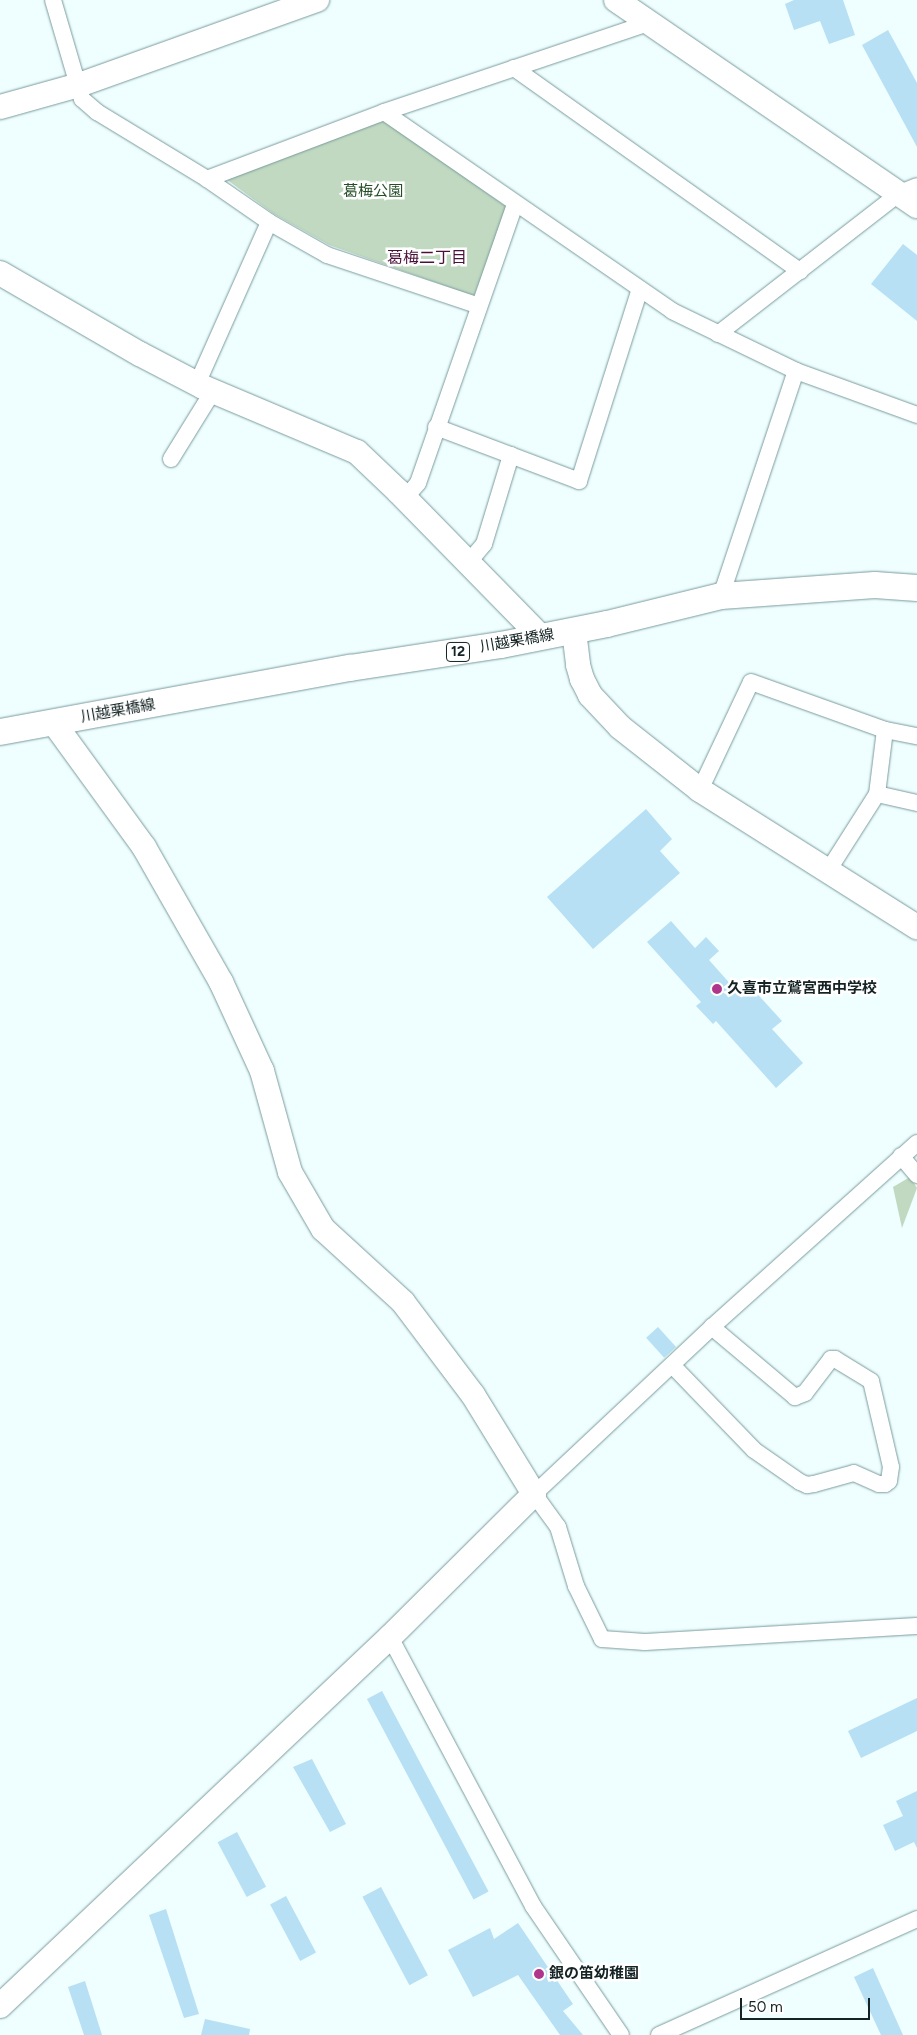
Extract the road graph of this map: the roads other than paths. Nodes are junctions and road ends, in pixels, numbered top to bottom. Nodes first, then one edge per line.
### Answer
1 (53, 0) edge
2 (317, 0) edge
3 (616, 0) edge
4 (651, 22) junction
5 (514, 68) junction
6 (79, 85) junction
7 (0, 107) edge
8 (384, 112) junction
9 (207, 179) junction
10 (911, 195) edge
11 (515, 204) junction
12 (269, 222) junction
13 (800, 271) junction
14 (0, 273) edge
15 (640, 289) junction
16 (479, 306) junction
17 (718, 334) junction
18 (796, 370) junction
19 (205, 387) junction
20 (917, 415) edge
21 (436, 427) junction
22 (511, 455) junction
23 (171, 459) dead end
24 (405, 498) junction
25 (468, 564) junction
26 (917, 588) edge
27 (721, 596) junction
28 (574, 630) junction
29 (541, 637) junction
30 (54, 722) junction
31 (885, 730) junction
32 (0, 732) edge
33 (917, 736) edge
34 (700, 790) junction
35 (877, 794) junction
36 (917, 803) edge
37 (828, 871) junction
38 (917, 927) edge
39 (917, 1143) edge
40 (901, 1156) junction
41 (917, 1174) edge
42 (712, 1326) junction
43 (672, 1364) junction
44 (534, 1494) junction
45 (917, 1626) edge
46 (390, 1637) junction
47 (917, 1919) edge
48 (0, 2006) edge
49 (621, 2035) edge
50 (659, 2035) edge

1 - 6 street
2 - 6 street
3 - 4 street
4 - 5 street
4 - 10 street
5 - 8 street
5 - 13 street
6 - 7 street
6 - 9 street
8 - 9 street
8 - 11 street
9 - 12 street
10 - 13 street
11 - 15 street
11 - 16 street
12 - 16 street
12 - 19 street
13 - 17 street
14 - 19 street
15 - 17 street
15 - 22 street
16 - 21 street
17 - 18 street
18 - 20 street
18 - 27 street
19 - 23 street
19 - 24 street
21 - 22 street
21 - 24 street
22 - 25 street
24 - 25 street
25 - 29 street
26 - 27 main road, 川越栗橋線 / 12
27 - 28 main road, 川越栗橋線 / 12
28 - 29 main road, 川越栗橋線 / 12
28 - 34 street
29 - 30 main road, 川越栗橋線 / 12
30 - 32 main road, 川越栗橋線 / 12
30 - 44 street
31 - 33 street
31 - 34 street
31 - 35 street
34 - 37 street
35 - 36 street
35 - 37 street
37 - 38 street
39 - 40 street
40 - 41 street
40 - 42 street
42 - 43 street
42 - 43 street
43 - 44 street
44 - 45 street
44 - 46 street
46 - 48 street
46 - 49 street
47 - 50 street

